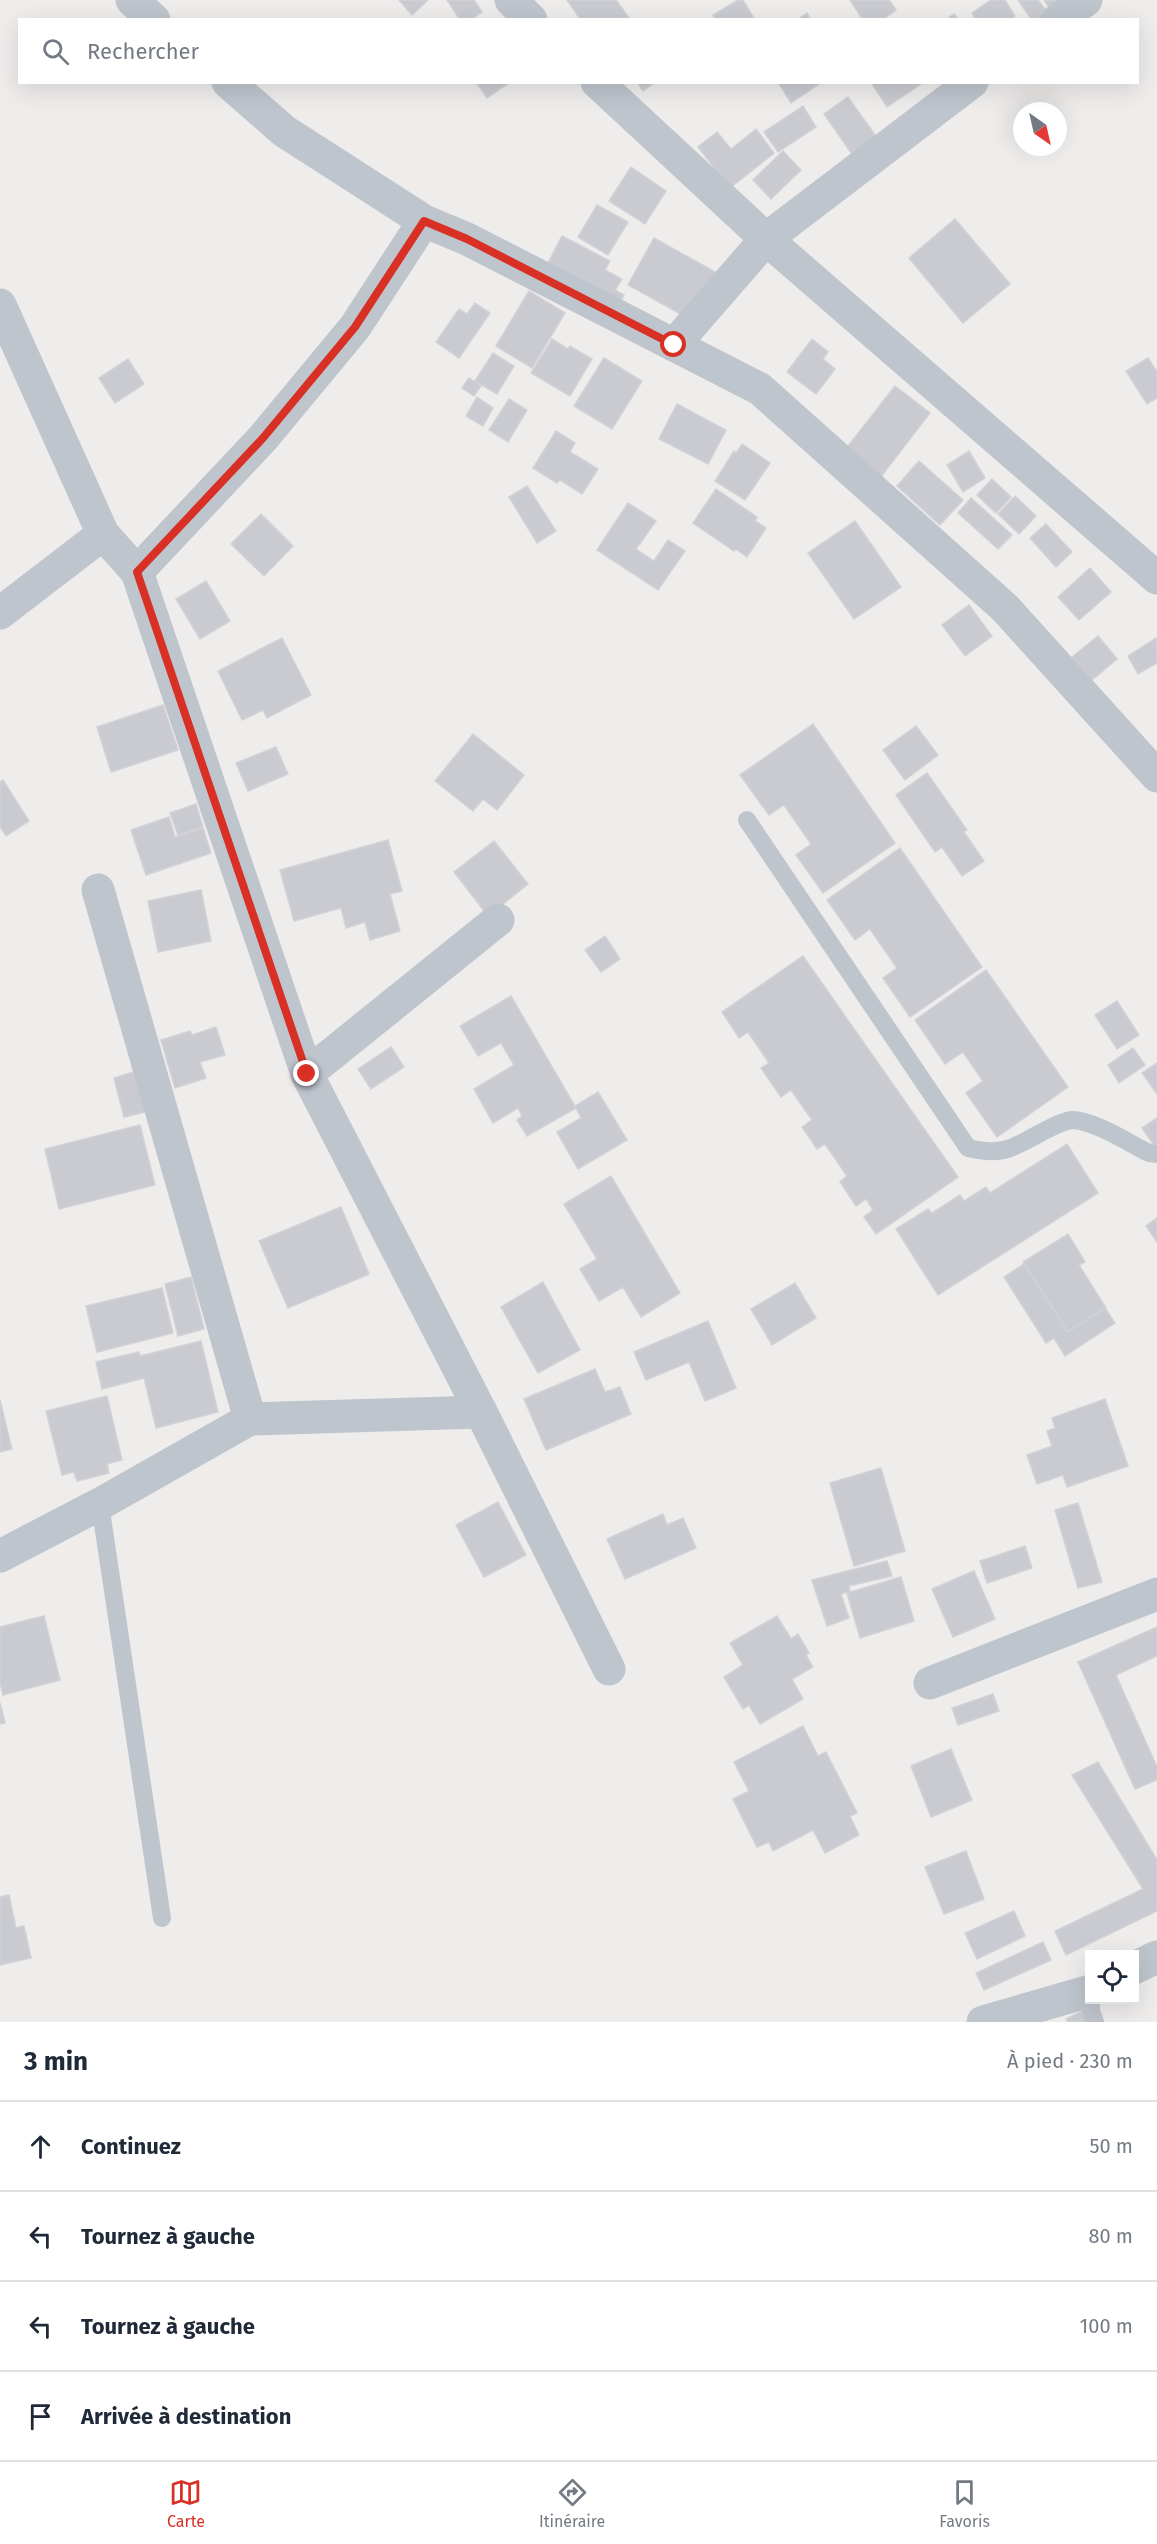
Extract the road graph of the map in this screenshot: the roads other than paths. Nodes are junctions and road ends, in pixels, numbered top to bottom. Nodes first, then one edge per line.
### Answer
1 (132, 0) edge
2 (511, 0) edge
3 (1086, 0) edge
4 (152, 18) edge
5 (529, 18) edge
6 (1061, 18) edge
7 (230, 84) edge
8 (599, 84) edge
9 (969, 84) edge
10 (424, 221) junction
11 (766, 239) junction
12 (0, 305) edge
13 (674, 345) junction
14 (103, 534) junction
15 (137, 572) junction
16 (1157, 578) edge
17 (0, 613) edge
18 (1157, 776) edge
19 (747, 820) dead end
20 (98, 890) dead end
21 (498, 920) dead end
22 (307, 1074) junction
23 (1157, 1154) edge
24 (481, 1412) junction
25 (250, 1419) junction
26 (100, 1504) junction
27 (0, 1556) edge
28 (1157, 1594) edge
29 (609, 1669) dead end
30 (930, 1683) dead end
31 (162, 1918) dead end
32 (1157, 1957) edge
33 (1139, 1966) edge
34 (1085, 1992) edge
35 (1091, 2004) edge
36 (983, 2022) edge
37 (1095, 2022) edge

1 - 4 street
2 - 5 street
3 - 6 street
7 - 10 street
8 - 11 street
9 - 11 street
10 - 13 street
10 - 15 street
11 - 13 street
11 - 16 street
12 - 14 street
13 - 18 street
14 - 15 street
14 - 17 street
15 - 22 street
19 - 23 lane
20 - 25 street
21 - 22 street
22 - 24 street
24 - 25 street
24 - 29 street
25 - 26 street
26 - 27 street
26 - 31 lane
28 - 30 street
32 - 33 street
34 - 36 street
35 - 37 lane

